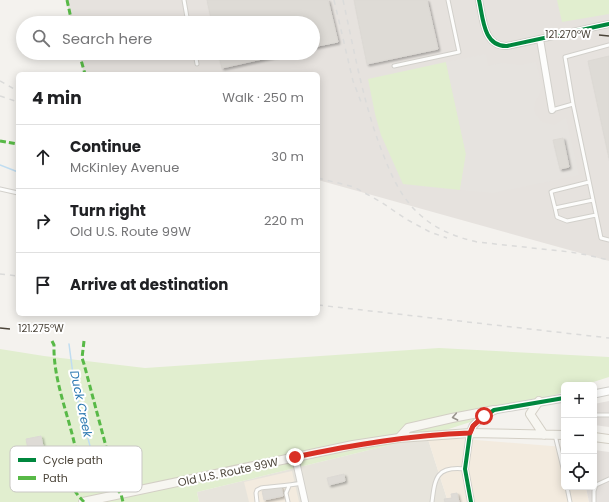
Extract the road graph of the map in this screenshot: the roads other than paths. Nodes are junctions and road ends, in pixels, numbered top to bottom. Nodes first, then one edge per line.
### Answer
1 (184, 0) edge
2 (448, 0) edge
3 (479, 0) edge
4 (187, 16) edge
5 (609, 24) edge
6 (540, 39) junction
7 (609, 45) edge
8 (196, 60) edge
9 (197, 64) dead end
10 (394, 66) dead end
11 (573, 104) junction
12 (552, 110) joint
13 (589, 182) junction
14 (0, 189) edge
15 (16, 193) edge
16 (593, 200) junction
17 (555, 208) junction
18 (596, 215) junction
19 (609, 240) edge
20 (609, 391) edge
21 (597, 393) edge
22 (561, 398) edge
23 (539, 402) junction
24 (494, 410) junction
25 (597, 415) edge
26 (609, 415) edge
27 (470, 433) junction
28 (544, 435) junction
29 (555, 435) junction
30 (561, 435) edge
31 (597, 437) edge
32 (398, 438) junction
33 (609, 439) edge
34 (295, 457) junction
35 (561, 460) edge
36 (465, 470) junction
37 (609, 479) edge
38 (301, 483) junction
39 (289, 486) junction
40 (142, 489) edge
41 (568, 490) edge
42 (130, 492) edge
43 (83, 502) edge
44 (257, 502) edge
45 (288, 502) edge
46 (305, 502) edge
47 (432, 502) edge
48 (471, 502) edge
49 (570, 502) edge
50 (594, 502) edge

1 - 4 lane
2 - 10 lane
3 - 6 street
5 - 6 street
6 - 12 street
7 - 11 lane
8 - 9 lane
11 - 12 lane
11 - 13 lane
13 - 16 lane
13 - 17 lane
14 - 15 lane
16 - 17 lane
16 - 18 lane
17 - 18 lane
18 - 19 lane
20 - 21 street
22 - 23 street
23 - 24 street
23 - 28 main road
24 - 27 street
24 -> 32 main road
25 - 26 lane
27 - 28 main road, Old U.S. Route 99W
27 - 32 main road, Old U.S. Route 99W
27 - 36 street
28 - 29 main road, Old U.S. Route 99W
29 - 30 main road, Old U.S. Route 99W
29 - 35 lane
31 - 33 main road
32 - 34 main road, Old U.S. Route 99W
34 - 38 street
34 - 40 main road, Old U.S. Route 99W
36 - 47 lane
36 - 48 street
37 - 50 lane
38 - 39 lane
38 - 46 street
39 - 44 lane
39 - 45 lane
41 - 49 lane
42 - 43 main road, Old U.S. Route 99W

